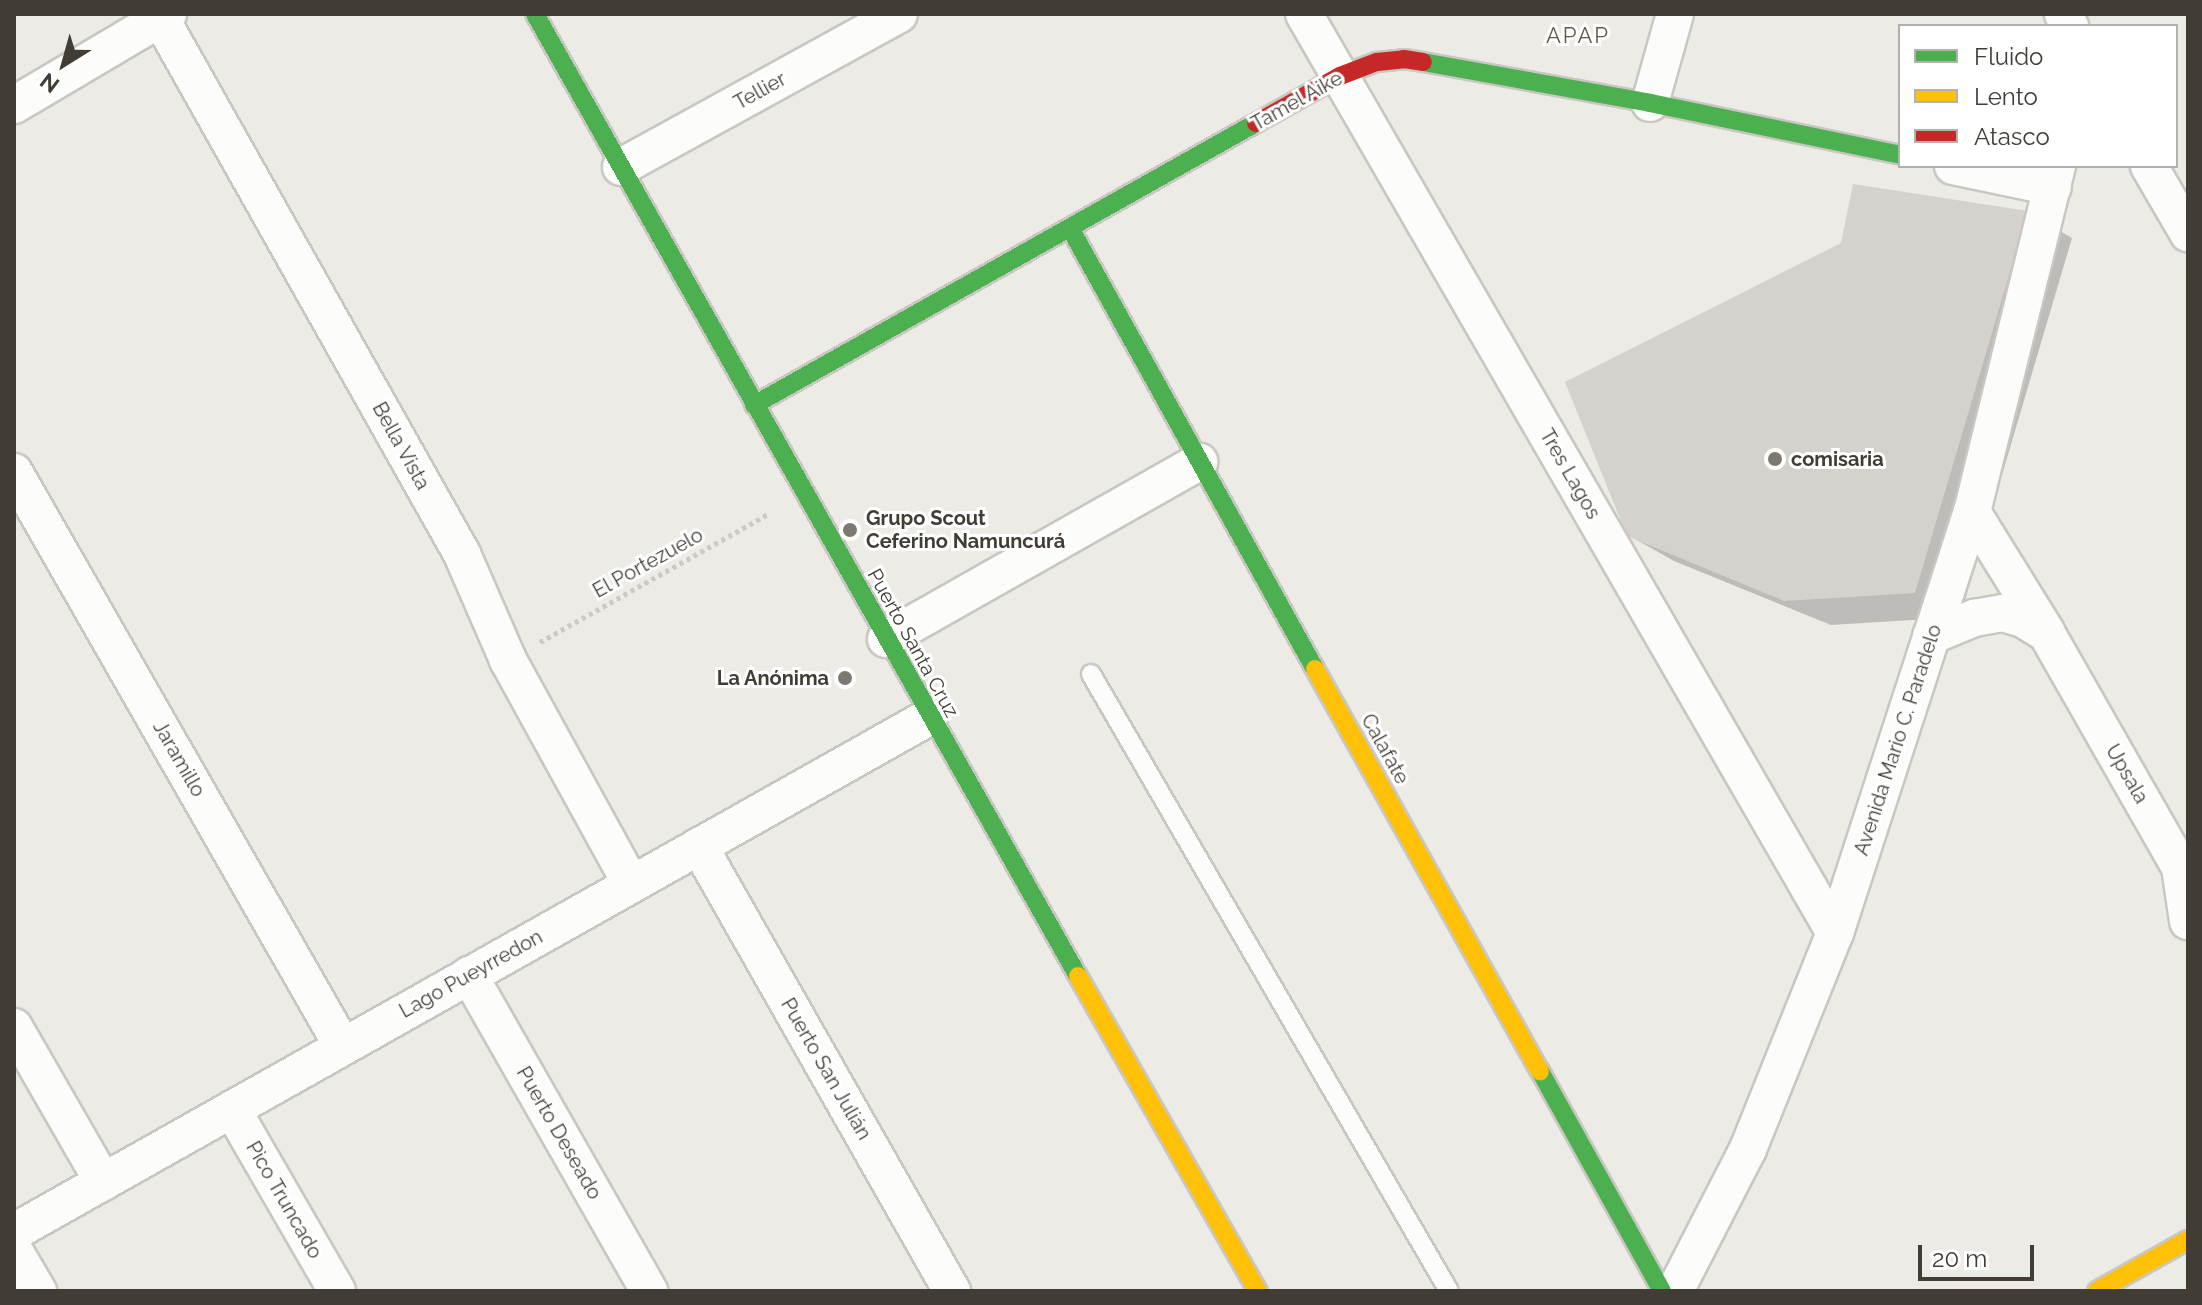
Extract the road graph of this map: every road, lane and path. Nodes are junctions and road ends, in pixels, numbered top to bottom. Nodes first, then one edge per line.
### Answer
1 (535, 14) edge
2 (899, 14) edge
3 (1304, 14) edge
4 (1675, 14) edge
5 (162, 15) edge
6 (1340, 76) junction
7 (1650, 103) junction
8 (14, 105) edge
9 (1898, 155) edge
10 (621, 167) junction
11 (1972, 168) edge
12 (2150, 168) edge
13 (2055, 177) edge
14 (1070, 228) junction
15 (2188, 233) edge
16 (754, 405) junction
17 (1199, 462) junction
18 (14, 472) edge
19 (804, 494) junction
20 (1972, 512) junction
21 (2047, 634) junction
22 (1931, 636) junction
23 (886, 639) junction
24 (508, 660) junction
25 (1091, 674) dead end
26 (929, 717) junction
27 (699, 846) junction
28 (631, 884) junction
29 (2188, 921) edge
30 (1835, 933) junction
31 (469, 975) junction
32 (14, 1027) edge
33 (343, 1047) junction
34 (232, 1109) junction
35 (103, 1182) junction
36 (14, 1232) edge
37 (2188, 1240) edge
38 (14, 1250) edge
39 (38, 1291) edge
40 (337, 1291) edge
41 (649, 1291) edge
42 (952, 1291) edge
43 (1258, 1291) edge
44 (1449, 1291) edge
45 (1662, 1291) edge
46 (1675, 1291) edge
47 (2097, 1291) edge

1 - 10 main road, Puerto Santa Cruz
2 - 10 street, Tellier
3 - 6 street, Tres Lagos
4 - 7 street
5 - 8 street
5 - 24 street, Bella Vista
6 - 7 main road, Tamel Aike
6 - 14 main road, Tamel Aike
6 - 30 street, Tres Lagos
7 - 9 main road, Tamel Aike
10 - 16 main road, Puerto Santa Cruz
11 - 13 street
12 - 15 street
13 - 20 street, Avenida Mario C. Paradelo
14 - 16 main road, Tamel Aike
14 - 17 main road, Calafate
16 - 19 main road, Puerto Santa Cruz
17 - 23 street
17 - 45 main road, Calafate
18 - 33 street, Jaramillo
19 - 23 main road, Puerto Santa Cruz
19 - 24 path, El Portezuelo
20 - 21 street, Upsala
20 - 22 street, Avenida Mario C. Paradelo
21 - 22 street
21 - 29 street, Upsala
22 - 30 street, Avenida Mario C. Paradelo
23 - 26 main road, Puerto Santa Cruz
24 - 28 street, Bella Vista
25 - 44 lane
26 - 27 street, Lago Pueyrredon
26 - 43 main road, Puerto Santa Cruz
27 - 28 street, Lago Pueyrredon
27 - 42 street, Puerto San Julián
28 - 31 street, Lago Pueyrredon
30 - 46 street, Avenida Mario C. Paradelo
31 - 33 street, Lago Pueyrredon
31 - 41 street, Puerto Deseado
32 - 35 street
33 - 34 street, Lago Pueyrredon
34 - 35 street, Lago Pueyrredon
34 - 40 street, Pico Truncado
35 - 36 street, Lago Pueyrredon
37 - 47 main road
38 - 39 street

